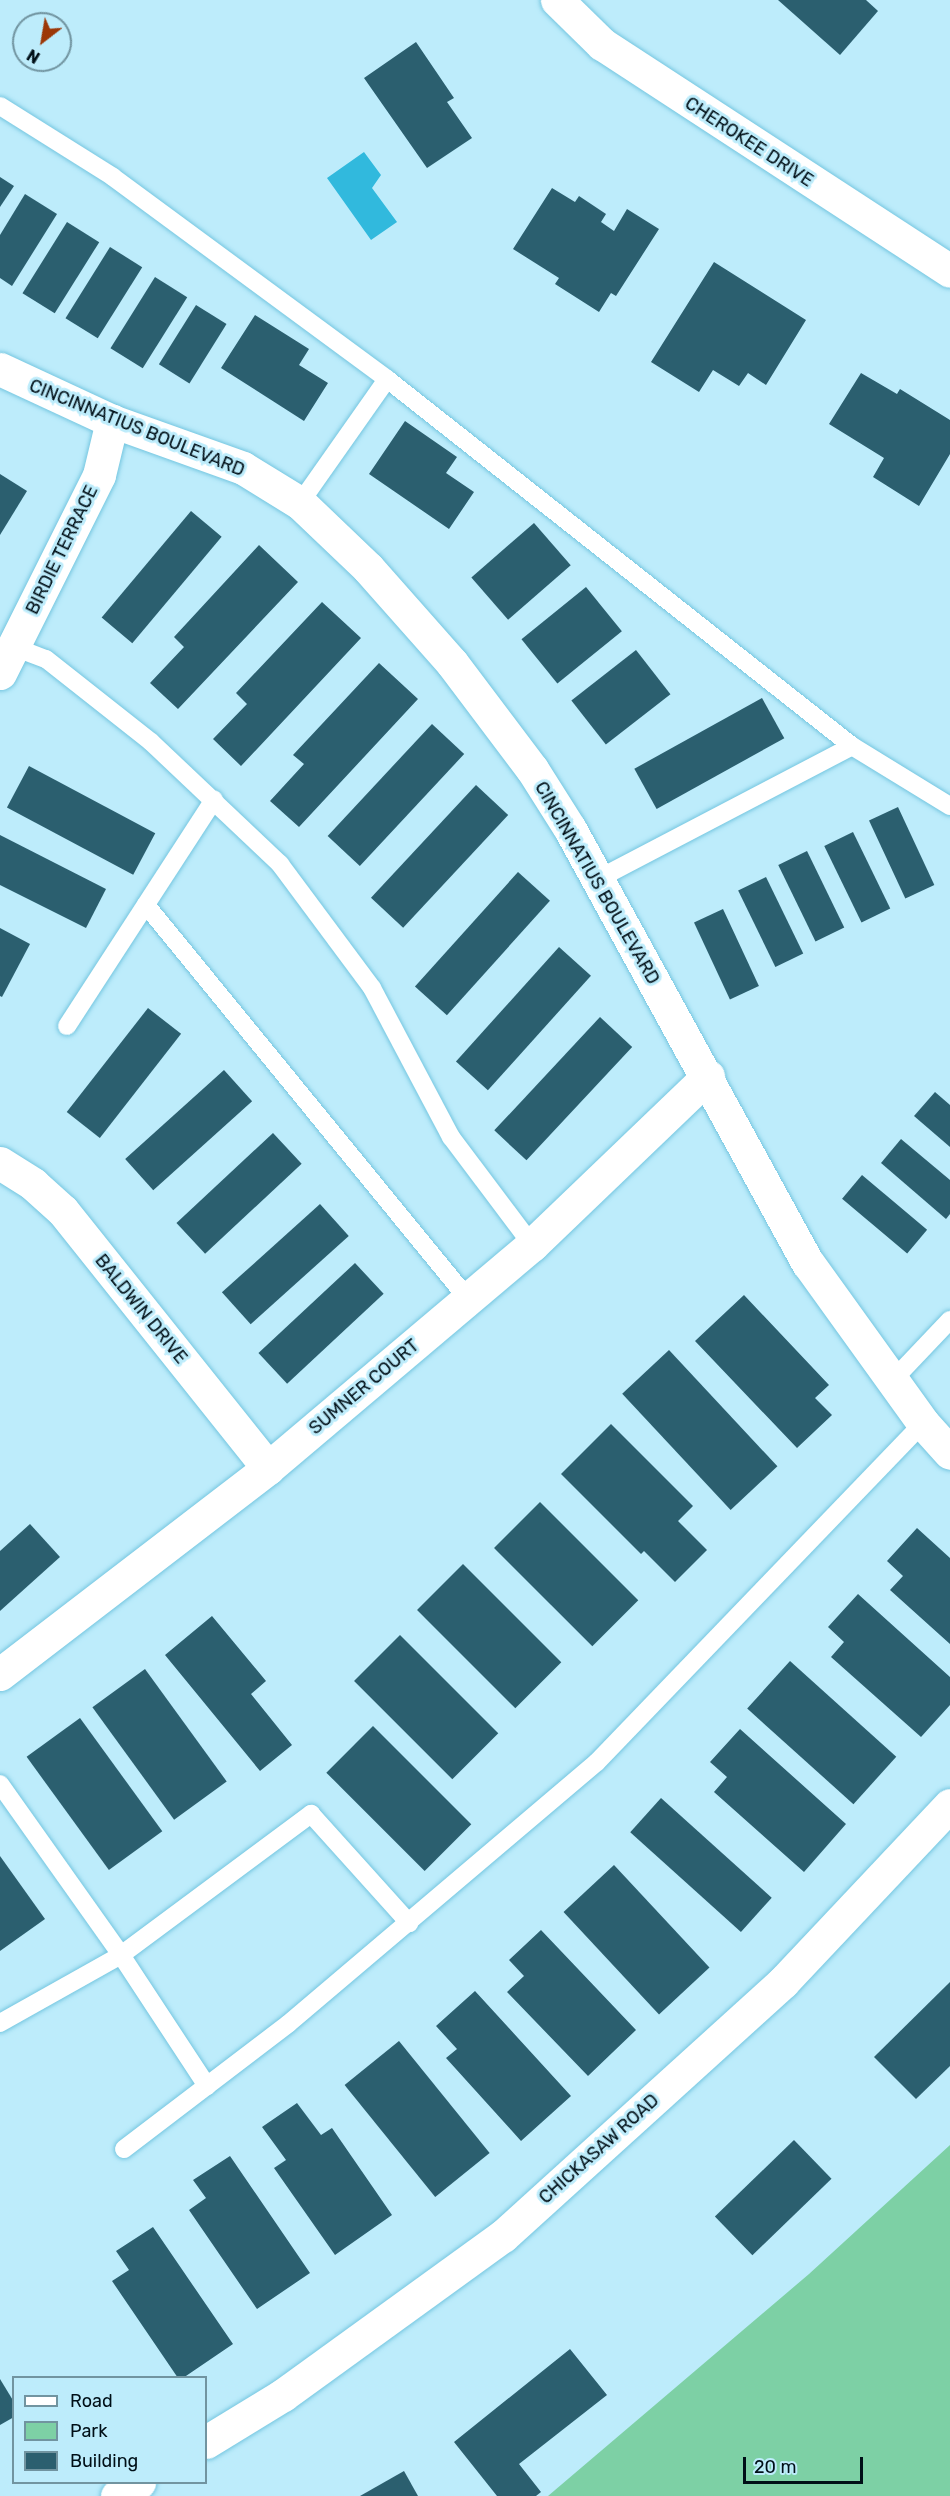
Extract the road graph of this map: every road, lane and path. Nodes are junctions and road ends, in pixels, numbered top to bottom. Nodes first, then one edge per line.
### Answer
1 (557, 0) edge
2 (0, 106) edge
3 (950, 271) edge
4 (0, 369) edge
5 (387, 379) junction
6 (112, 421) junction
7 (300, 503) junction
8 (5, 654) edge
9 (852, 746) junction
10 (214, 801) junction
11 (950, 806) edge
12 (598, 879) junction
13 (146, 905) junction
14 (68, 1026) dead end
15 (708, 1076) junction
16 (0, 1163) edge
17 (532, 1245) junction
18 (468, 1299) junction
19 (950, 1320) edge
20 (893, 1380) junction
21 (923, 1423) junction
22 (950, 1453) edge
23 (268, 1468) junction
24 (0, 1674) edge
25 (0, 1784) edge
26 (950, 1805) edge
27 (409, 1923) junction
28 (121, 1955) junction
29 (0, 2024) edge
30 (207, 2086) junction
31 (124, 2149) dead end
32 (207, 2441) edge
33 (136, 2484) edge
34 (117, 2496) edge

1 - 3 street, CHEROKEE DRIVE
2 - 5 lane
4 - 6 street, CINCINNATIUS BOULEVARD
5 - 7 lane
5 - 9 lane
6 - 7 street, CINCINNATIUS BOULEVARD
6 - 8 street, BIRDIE TERRACE
7 - 12 street, CINCINNATIUS BOULEVARD
8 - 10 lane
9 - 11 lane
9 - 12 lane
10 - 13 lane
10 - 17 lane
12 - 15 street, CINCINNATIUS BOULEVARD
13 - 14 lane
13 - 18 lane
15 - 17 street, SUMNER COURT
15 - 20 street, CINCINNATIUS BOULEVARD
16 - 23 street, BALDWIN DRIVE
17 - 18 street, SUMNER COURT
18 - 23 street, SUMNER COURT
19 - 20 lane
20 - 21 street, CINCINNATIUS BOULEVARD
21 - 22 street, CINCINNATIUS BOULEVARD
21 - 27 lane
23 - 24 street, SUMNER COURT
25 - 28 lane
26 - 32 street, CHICKASAW ROAD
27 - 28 lane
27 - 30 lane
28 - 29 lane
28 - 30 lane
30 - 31 lane
33 - 34 street

